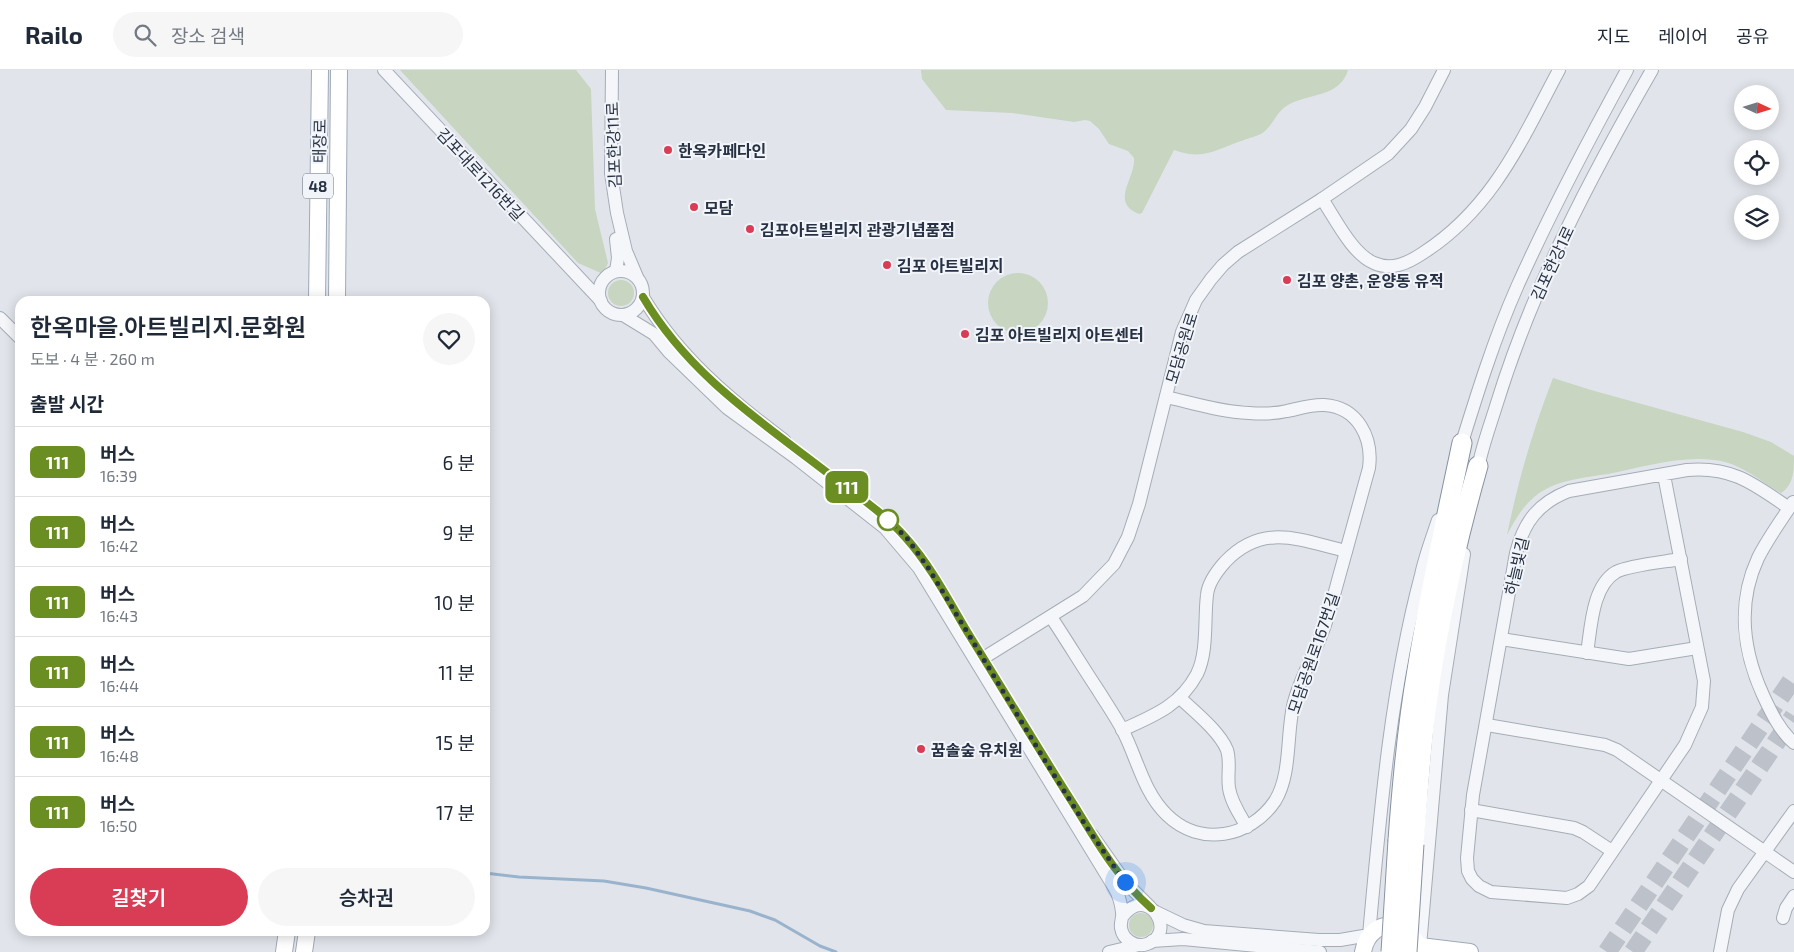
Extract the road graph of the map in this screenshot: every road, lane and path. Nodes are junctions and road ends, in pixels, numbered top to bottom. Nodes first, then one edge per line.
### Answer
1 (320, 70) edge
2 (339, 70) edge
3 (384, 70) edge
4 (610, 70) edge
5 (1444, 70) edge
6 (1559, 70) edge
7 (1627, 70) edge
8 (1652, 70) edge
9 (1322, 199) junction
10 (616, 271) junction
11 (637, 277) junction
12 (580, 278) junction
13 (604, 279) junction
14 (317, 296) edge
15 (337, 296) edge
16 (643, 297) junction
17 (601, 301) junction
18 (624, 315) junction
19 (0, 318) edge
20 (15, 333) edge
21 (1166, 396) junction
22 (1462, 443) junction
23 (1478, 466) junction
24 (1664, 475) junction
25 (1792, 504) edge
26 (1346, 551) junction
27 (1680, 558) junction
28 (1051, 617) junction
29 (1502, 639) junction
30 (1697, 648) junction
31 (1587, 653) junction
32 (981, 660) junction
33 (1180, 698) junction
34 (1486, 725) junction
35 (1122, 730) junction
36 (1794, 743) edge
37 (1661, 781) junction
38 (1471, 810) junction
39 (1794, 812) edge
40 (1247, 827) junction
41 (1406, 842) junction
42 (1612, 852) junction
43 (1764, 852) junction
44 (1794, 872) edge
45 (1794, 896) edge
46 (1154, 910) junction
47 (1783, 918) dead end
48 (1122, 922) junction
49 (1369, 935) junction
50 (286, 936) edge
51 (306, 936) edge
52 (1146, 943) junction
53 (1415, 950) edge
54 (284, 952) edge
55 (304, 952) edge
56 (1104, 952) edge
57 (1109, 952) edge
58 (1320, 952) edge
59 (1363, 952) edge
60 (1391, 952) edge
61 (1470, 952) edge
62 (1720, 952) edge

1 - 14 main road, 태장로 / 48
2 - 15 main road, 태장로 / 48
3 - 12 street, 김포대로1216번길
4 - 10 street, 김포한강11로
4 - 11 street, 김포한강11로
5 - 9 street, 모담공원로
6 - 9 street
7 - 22 street, 김포한강1로
8 - 23 street, 김포한강1로
9 - 21 street, 모담공원로
10 - 11 street
10 - 13 street
11 - 16 street
12 - 13 street
12 - 17 street, 김포대로1216번길
13 - 17 street
16 - 18 street
16 - 32 street
17 - 18 street
18 - 32 street
19 - 20 street
21 - 26 street, 모담공원로167번길
21 - 28 street, 모담공원로
22 - 41 highway
22 - 49 street, 김포한강1로
23 - 41 highway
23 - 53 street, 김포한강1로
24 - 25 street, 하늘빛길
24 - 27 street, 하늘빛길
24 - 29 street, 하늘빛길
25 - 36 street
26 - 33 street
26 - 40 street, 모담공원로167번길
27 - 30 street, 하늘빛길
27 - 31 street
28 - 32 street, 모담공원로
28 - 35 street, 모담공원로167번길
29 - 31 street
29 - 34 street, 하늘빛길
30 - 31 street
30 - 37 street, 하늘빛길
32 - 46 street
32 - 48 street
33 - 35 street
33 - 40 street
34 - 37 street
34 - 38 street, 하늘빛길
35 - 40 street, 모담공원로167번길
37 - 42 street, 하늘빛길
37 - 43 street
38 - 42 street
38 - 42 street, 하늘빛길
39 - 43 street
41 - 53 highway, bridge
41 - 60 highway, bridge
43 - 44 street
43 - 62 street
45 - 47 street
46 - 48 street
46 - 49 street
46 - 52 street
48 - 52 street
48 - 56 street
49 - 53 main road
49 - 59 main road
50 - 54 main road
51 - 55 main road
52 - 57 street
52 - 58 street
53 - 61 main road

